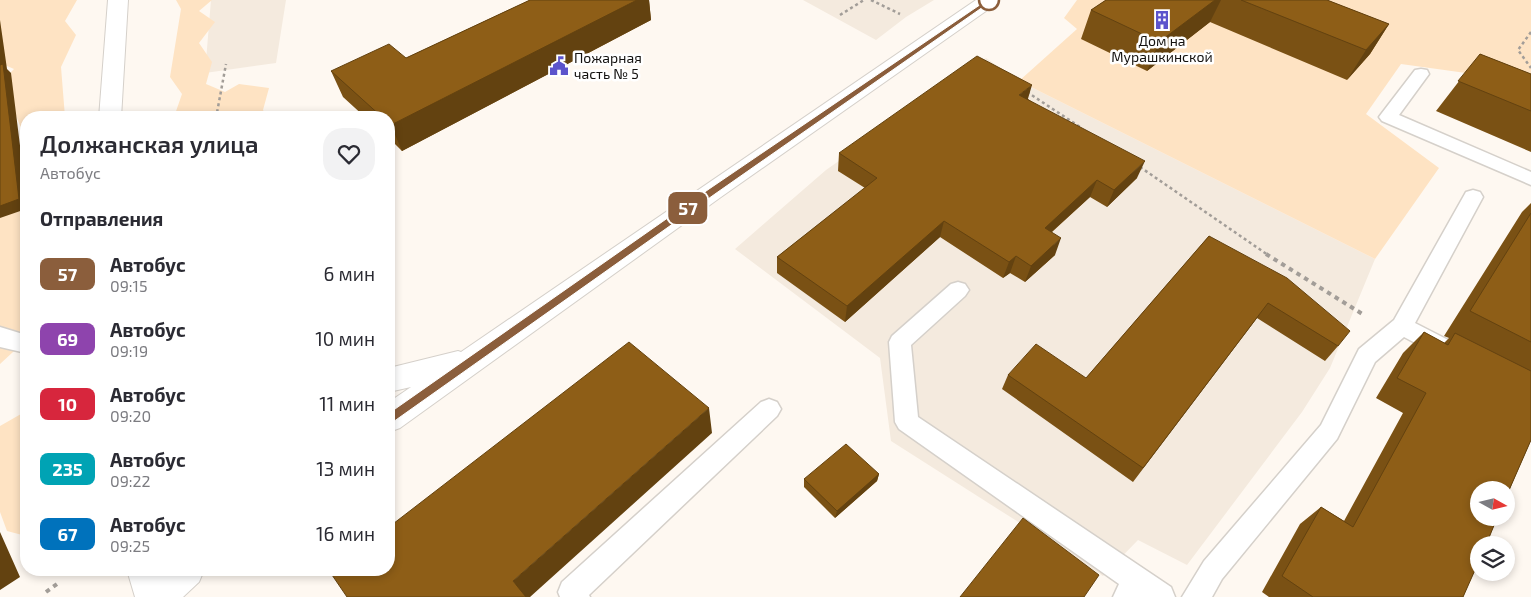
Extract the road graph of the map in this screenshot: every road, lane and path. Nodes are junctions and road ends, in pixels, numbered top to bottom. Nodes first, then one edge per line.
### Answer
1 (118, 0) edge
2 (864, 0) edge
3 (871, 0) edge
4 (989, 0) edge
5 (840, 14) dead end
6 (900, 14) dead end
7 (1531, 32) edge
8 (226, 64) dead end
9 (1531, 68) edge
10 (1421, 74) dead end
11 (1023, 90) edge
12 (110, 111) edge
13 (217, 111) edge
14 (1086, 131) edge
15 (1133, 163) edge
16 (1531, 179) edge
17 (1473, 197) dead end
18 (958, 290) dead end
19 (1397, 329) junction
20 (0, 336) edge
21 (20, 342) edge
22 (1462, 357) edge
23 (474, 359) junction
24 (395, 379) edge
25 (770, 409) dead end
26 (395, 415) edge
27 (146, 576) edge
28 (180, 576) edge
29 (57, 584) dead end
30 (1132, 589) edge
31 (46, 592) dead end
32 (153, 597) edge
33 (157, 597) edge
34 (576, 597) edge
35 (1161, 597) edge
36 (1196, 597) edge

1 - 12 main road
2 - 5 path
3 - 6 path
4 - 23 main road
7 - 9 path
8 - 13 path
10 - 16 lane
11 - 14 path
15 - 19 path
17 - 19 lane
18 - 30 lane
19 - 22 lane
19 - 36 lane
20 - 21 lane
23 - 24 main road
23 - 26 main road
25 - 34 lane
27 - 32 main road
28 - 33 main road
29 - 31 path
30 - 35 lane

